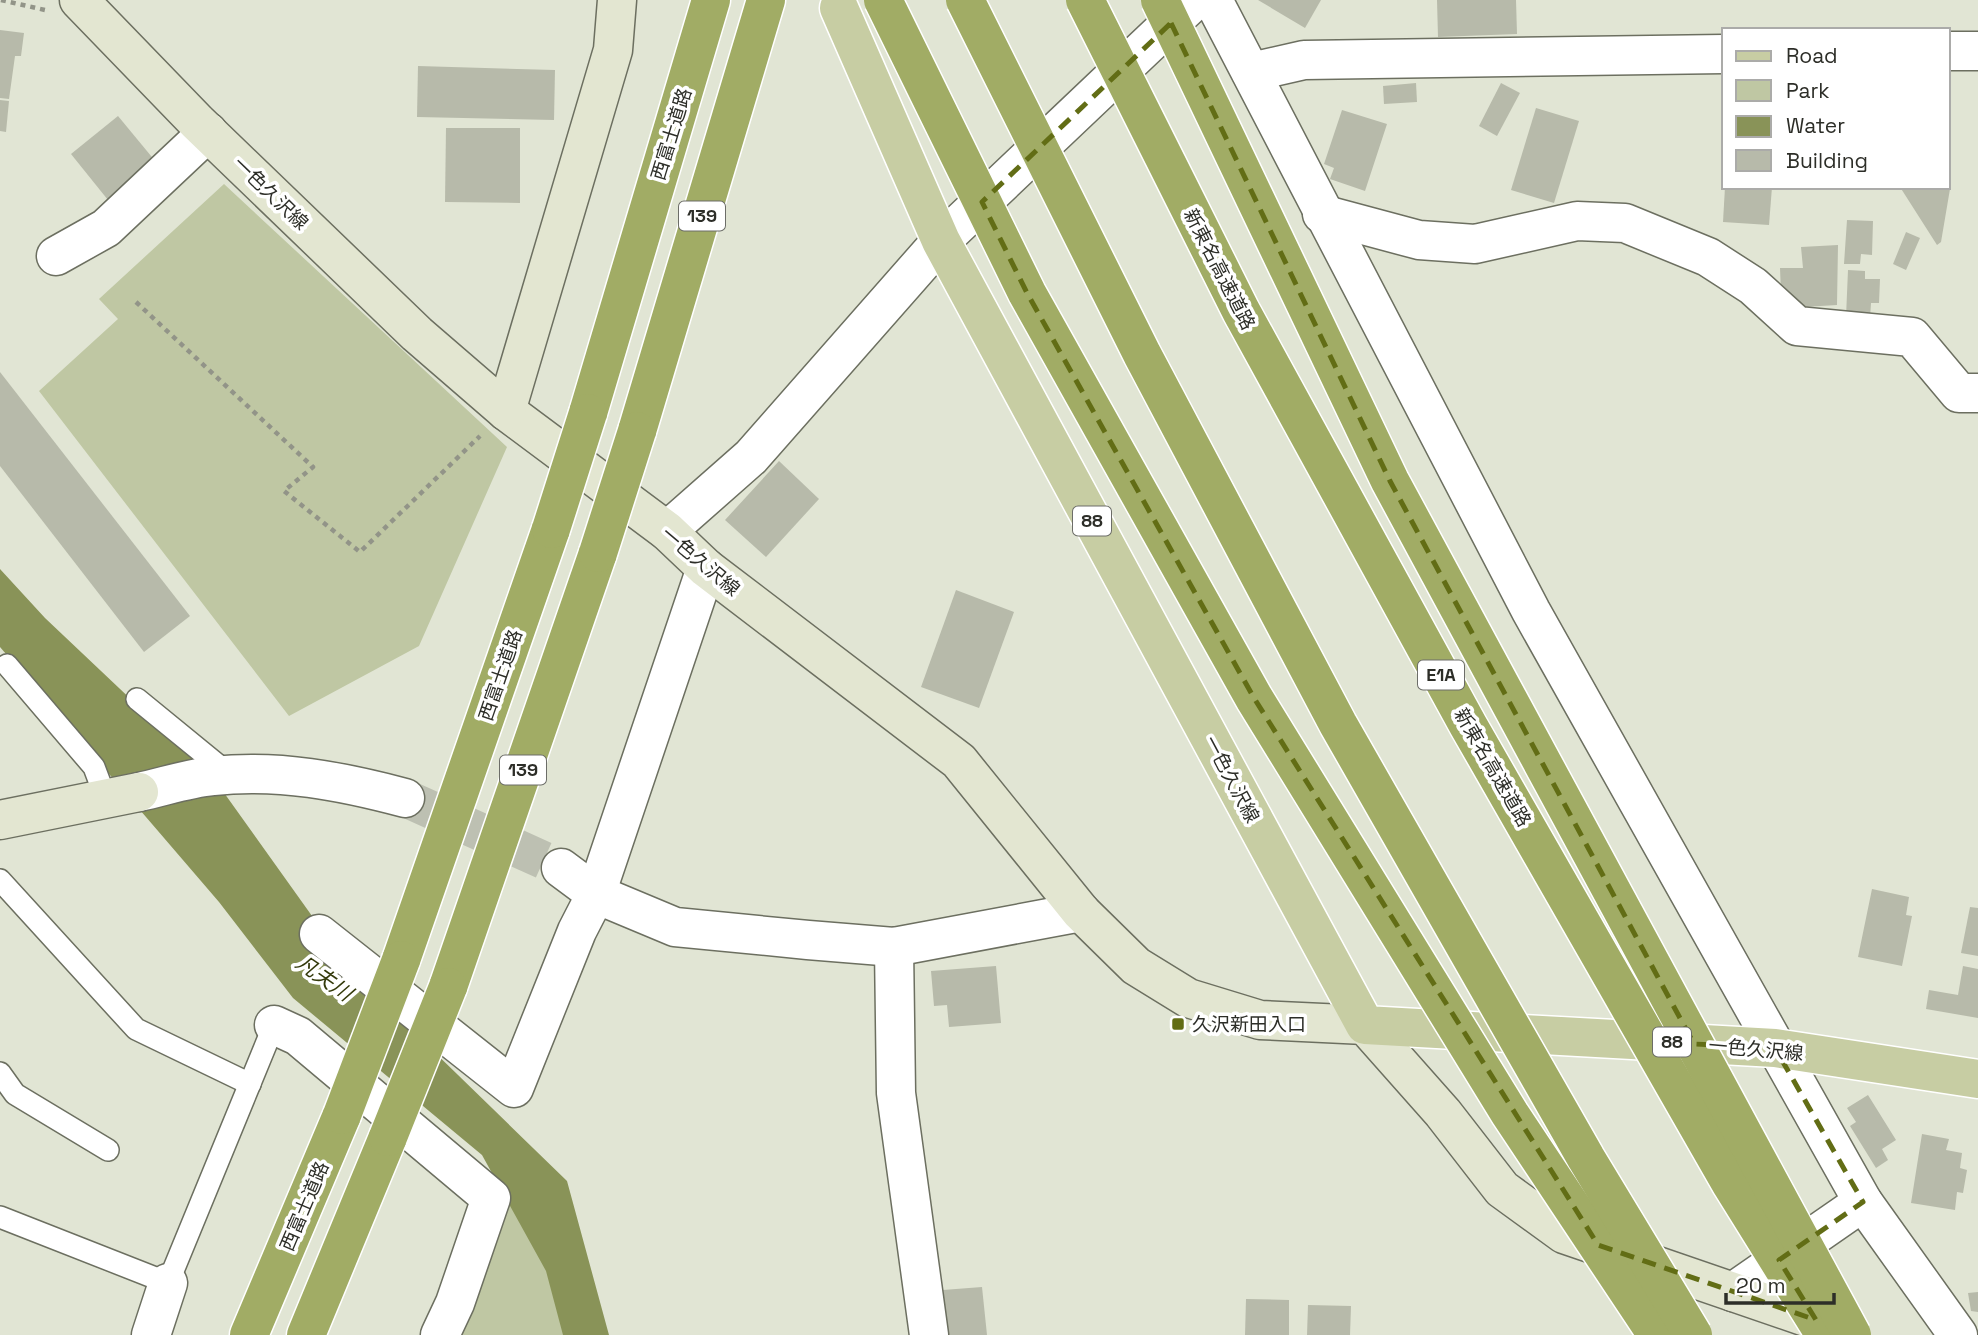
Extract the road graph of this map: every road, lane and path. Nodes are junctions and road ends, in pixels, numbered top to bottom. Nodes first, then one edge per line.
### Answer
1 (79, 0) edge
2 (617, 0) edge
3 (711, 0) edge
4 (766, 0) edge
5 (883, 0) edge
6 (965, 0) edge
7 (1085, 0) edge
8 (1160, 0) edge
9 (1196, 0) edge
10 (1213, 0) edge
11 (839, 8) dead end
12 (1950, 51) edge
13 (1978, 51) edge
14 (1722, 54) edge
15 (1251, 72) junction
16 (208, 132) junction
17 (1322, 214) junction
18 (941, 242) junction
19 (57, 256) dead end
20 (136, 302) dead end
21 (1978, 393) edge
22 (506, 411) junction
23 (667, 531) junction
24 (706, 568) junction
25 (7, 665) dead end
26 (137, 699) dead end
27 (222, 776) junction
28 (123, 795) junction
29 (405, 798) tunnel mouth
30 (0, 820) edge
31 (561, 868) tunnel mouth
32 (0, 880) edge
33 (596, 894) junction
34 (1082, 912) junction
35 (319, 934) dead end
36 (894, 947) junction
37 (274, 1025) joint
38 (1365, 1025) junction
39 (1775, 1048) junction
40 (0, 1073) edge
41 (1978, 1079) edge
42 (250, 1084) junction
43 (108, 1150) dead end
44 (1863, 1202) junction
45 (0, 1217) edge
46 (168, 1283) junction
47 (1733, 1292) junction
48 (151, 1335) edge
49 (249, 1335) edge
50 (306, 1335) edge
51 (440, 1335) edge
52 (929, 1335) edge
53 (1657, 1335) edge
54 (1693, 1335) edge
55 (1825, 1335) edge
56 (1852, 1335) edge
57 (1858, 1335) edge
58 (1958, 1335) edge

1 - 16 street, 一色久沢線
2 - 22 street
3 - 49 highway, 西富士道路 / 139, bridge
4 - 50 highway, 139, bridge
5 - 53 highway, bridge
6 - 54 highway, bridge
7 - 55 highway, 新東名高速道路 / E1A, bridge
8 - 56 highway, bridge
9 - 18 street
10 - 15 street
11 - 18 main road, 一色久沢線 / 88
12 - 13 street
14 - 15 street
15 - 17 street
16 - 19 street
16 - 22 street, 一色久沢線
17 - 21 street
17 - 39 street
18 - 23 street
18 - 38 main road, 一色久沢線 / 88
20 - 22 path
22 - 23 street, 一色久沢線
23 - 24 street, 一色久沢線
24 - 33 street
24 - 34 street, 一色久沢線
25 - 28 lane
26 - 27 lane
27 - 28 street
27 - 29 street
28 - 30 street
31 - 33 street
32 - 42 lane
33 - 35 street
33 - 36 street
34 - 36 street
34 - 38 street, 一色久沢線
36 - 52 street
37 - 42 lane
37 - 51 street
38 - 39 main road, 一色久沢線 / 88
38 - 47 street
39 - 41 main road, 一色久沢線 / 88
39 - 44 street
40 - 43 lane
42 - 46 lane
44 - 47 street
44 - 58 street
45 - 46 lane
46 - 48 street
47 - 57 street

